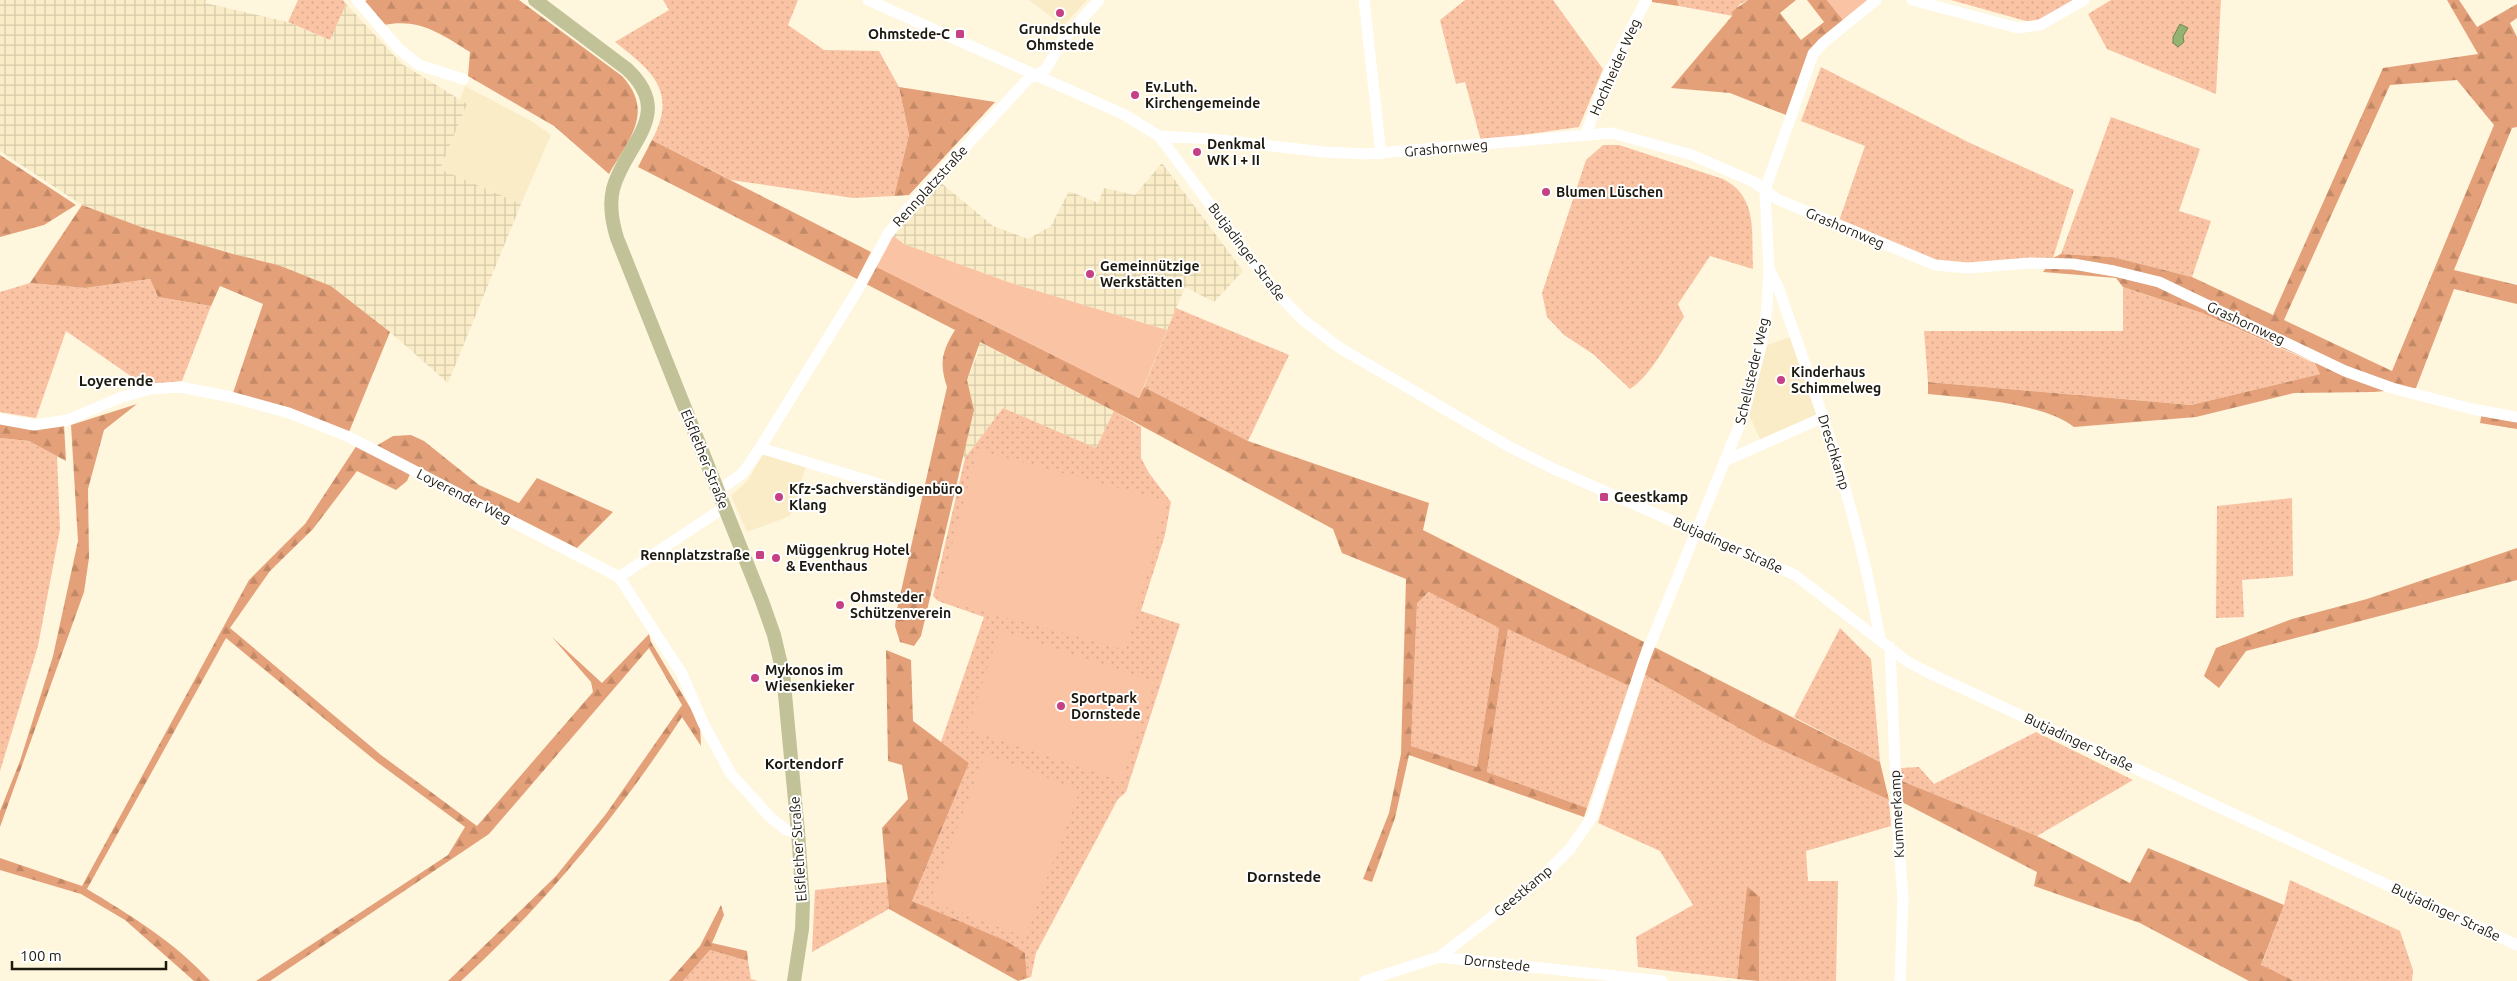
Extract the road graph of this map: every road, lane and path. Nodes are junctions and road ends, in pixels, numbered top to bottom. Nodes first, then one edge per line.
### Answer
1 (357, 0) edge
2 (536, 0) edge
3 (868, 0) edge
4 (1099, 0) edge
5 (1364, 0) edge
6 (1646, 0) edge
7 (1876, 0) edge
8 (1912, 0) edge
9 (2084, 0) edge
10 (1036, 75) junction
11 (463, 79) dead end
12 (1586, 134) junction
13 (1159, 136) junction
14 (1381, 154) junction
15 (1765, 190) junction
16 (1769, 270) junction
17 (1824, 417) junction
18 (2517, 417) edge
19 (0, 419) edge
20 (760, 448) junction
21 (1727, 460) junction
22 (892, 488) dead end
23 (718, 491) junction
24 (725, 507) junction
25 (1698, 531) junction
26 (619, 577) junction
27 (1880, 640) junction
28 (1890, 648) junction
29 (798, 832) junction
30 (2517, 945) edge
31 (1439, 957) junction
32 (794, 981) edge
33 (1365, 981) edge
34 (1662, 981) edge
35 (1900, 981) edge

1 - 11 street
2 - 23 main road, Elsflether Straße
3 - 10 street, Butjadinger Straße
4 - 10 street, Rennplatzstraße
5 - 14 street
6 - 12 street, Hochheider Weg
7 - 15 street, Schellsteder Weg
8 - 9 street
10 - 13 street, Butjadinger Straße
10 - 20 street, Rennplatzstraße
12 - 14 street, Grashornweg
12 - 15 street, Grashornweg
13 - 14 street, Grashornweg
13 - 25 street, Butjadinger Straße
15 - 16 street, Schellsteder Weg
15 - 18 street, Grashornweg
16 - 17 street, Dreschkamp
16 - 21 street, Schellsteder Weg
17 - 21 street
17 - 27 street, Dreschkamp
19 - 26 street, Loyerender Weg
20 - 22 street
20 - 23 street, Rennplatzstraße
21 - 25 street, Schellsteder Weg
23 - 24 main road, Elsflether Straße
24 - 26 street
24 - 29 main road, Elsflether Straße
25 - 27 street, Butjadinger Straße
25 - 31 street, Geestkamp
26 - 29 street, Loyerender Weg
27 - 28 street, Butjadinger Straße
28 - 30 street, Butjadinger Straße
28 - 35 street, Kummerkamp
29 - 32 main road, Elsflether Straße
31 - 33 street, Dornstede
31 - 34 street, Dornstede

